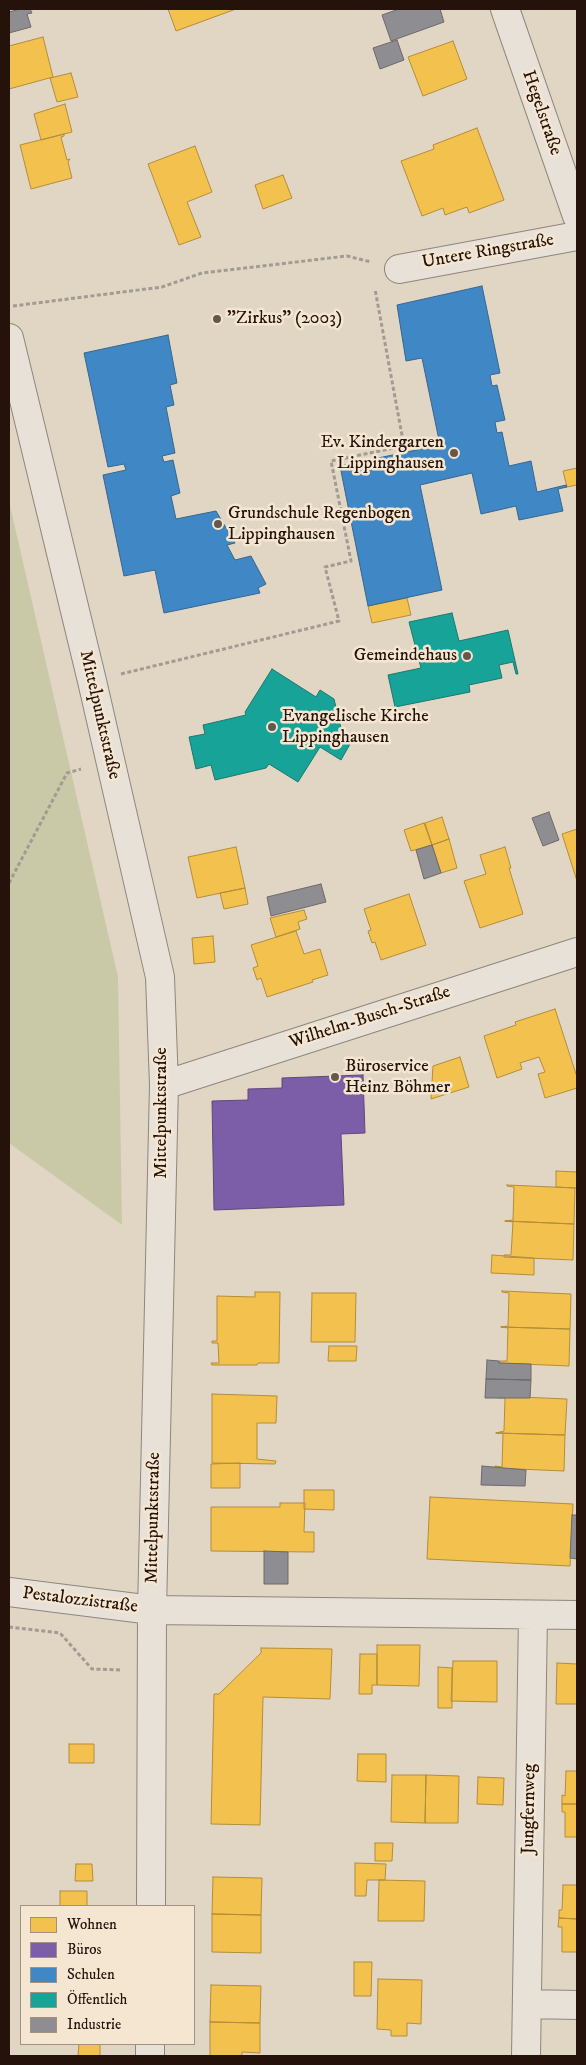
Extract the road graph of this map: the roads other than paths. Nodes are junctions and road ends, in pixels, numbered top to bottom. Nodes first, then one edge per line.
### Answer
1 (505, 9) edge
2 (577, 216) edge
3 (577, 236) edge
4 (399, 269) road end
5 (9, 338) edge
6 (577, 952) edge
7 (164, 1084) junction
8 (9, 1592) edge
9 (152, 1610) junction
10 (533, 1615) junction
11 (577, 1615) edge
12 (151, 1905) edge
13 (528, 2004) junction
14 (577, 2005) edge
15 (526, 2056) edge

1 - 2 street, Hegelstraße
3 - 4 street, Untere Ringstraße
5 - 7 street, Mittelpunktstraße
6 - 7 street, Wilhelm-Busch-Straße
7 - 9 street, Mittelpunktstraße
8 - 9 street, Pestalozzistraße
9 - 10 street
9 - 12 street, Mittelpunktstraße
10 - 11 street
10 - 13 street, Jungfernweg
13 - 14 street
13 - 15 street, Jungfernweg

